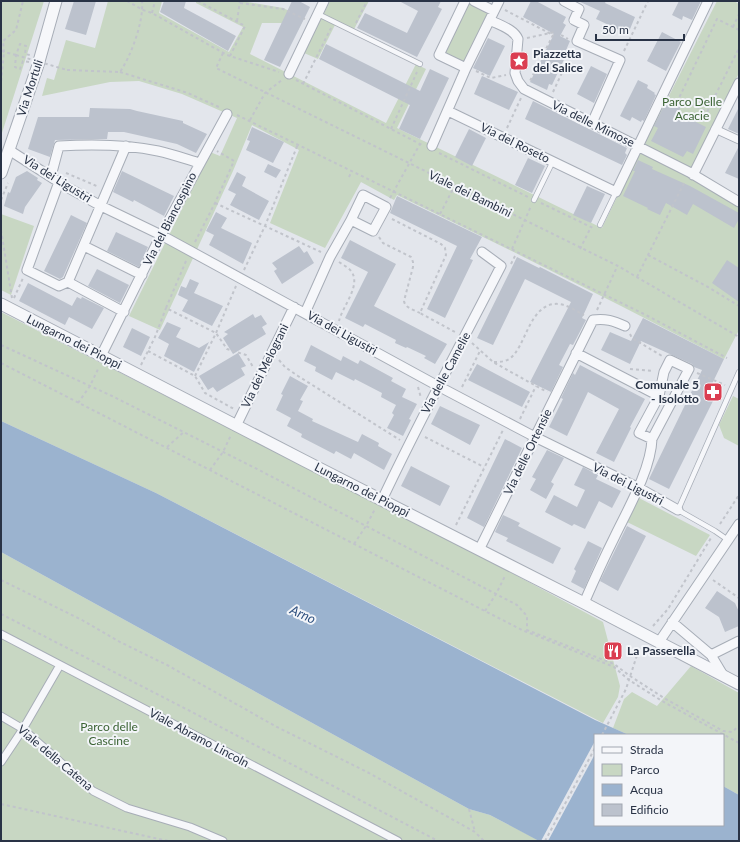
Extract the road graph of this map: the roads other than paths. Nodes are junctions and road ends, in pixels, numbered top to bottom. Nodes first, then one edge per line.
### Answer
1 (56, 1) edge
2 (324, 1) edge
3 (465, 1) edge
4 (474, 1) edge
5 (499, 1) edge
6 (564, 1) edge
7 (708, 1) edge
8 (494, 11) junction
9 (318, 14) junction
10 (490, 20) junction
11 (420, 64) road end
12 (466, 68) junction
13 (288, 76) road end
14 (739, 83) edge
15 (448, 111) junction
16 (229, 113) road end
17 (592, 123) junction
18 (715, 129) junction
19 (739, 140) edge
20 (126, 146) junction
21 (637, 146) junction
22 (431, 148) road end
23 (9, 150) junction
24 (553, 161) junction
25 (199, 163) junction
26 (52, 172) junction
27 (1, 174) edge
28 (691, 174) junction
29 (59, 182) junction
30 (616, 192) junction
31 (534, 200) road end
32 (739, 202) edge
33 (101, 206) junction
34 (351, 220) junction
35 (600, 224) dead end
36 (161, 235) junction
37 (84, 246) junction
38 (482, 252) dead end
39 (142, 275) junction
40 (68, 282) junction
41 (1, 304) edge
42 (294, 307) junction
43 (124, 312) junction
44 (305, 313) junction
45 (625, 326) road end
46 (576, 353) junction
47 (103, 357) junction
48 (739, 372) edge
49 (438, 386) junction
50 (659, 396) junction
51 (236, 426) junction
52 (535, 437) junction
53 (652, 439) junction
54 (639, 488) junction
55 (379, 504) junction
56 (678, 510) junction
57 (739, 524) edge
58 (728, 540) junction
59 (479, 550) junction
60 (584, 603) junction
61 (672, 622) junction
62 (1, 634) edge
63 (739, 641) edge
64 (659, 642) junction
65 (711, 655) junction
66 (60, 665) junction
67 (723, 675) junction
68 (739, 684) edge
69 (1, 716) edge
70 (23, 729) junction
71 (1, 762) edge
72 (223, 841) edge
73 (398, 841) edge

1 - 23 street, Via Mortuli
2 - 9 street
3 - 12 street
4 - 8 street
5 - 8 street
6 - 17 street
7 - 21 street
8 - 10 street
9 - 11 lane
9 - 13 street
10 - 12 street
10 - 17 street, Via delle Mimose
12 - 15 street
14 - 18 street
15 - 22 street
15 - 24 street, Via del Roseto
16 - 25 street, Via del Biancospino
17 - 21 street, Via delle Mimose
18 - 19 street
18 - 28 street
20 - 25 street, Via del Biancospino
20 - 26 street, Via del Biancospino
20 - 33 street
21 - 28 street, Via delle Mimose
21 - 30 street
23 - 26 street, Via dei Ligustri
23 - 27 street, Via Mortuli
24 - 30 street, Via del Roseto
24 - 31 lane
25 - 36 street, Via del Biancospino
26 - 29 street, Via dei Ligustri
28 - 32 street, Via delle Mimose
29 - 33 street, Via dei Ligustri
29 - 40 street
30 - 35 lane
33 - 36 street, Via dei Ligustri
33 - 37 street
34 - 34 street
34 - 44 street
36 - 39 street, Via del Biancospino
36 - 42 street, Via dei Ligustri
37 - 39 street, Via del Biancospino
37 - 40 street
38 - 49 street, Via delle Camelie
39 - 43 street, Via del Biancospino
40 - 43 street
41 - 47 street, Lungarno dei Pioppi
42 - 44 street, Via dei Ligustri
42 - 51 street, Via dei Melograni
43 - 47 street, Via del Biancospino
44 - 49 street, Via dei Ligustri
45 - 46 street, Via delle Ortensie
46 - 50 street
46 - 52 street, Via delle Ortensie
47 - 51 street, Lungarno dei Pioppi
48 - 56 lane
49 - 52 street, Via dei Ligustri
49 - 55 street, Via delle Camelie
50 - 53 street
50 - 53 street
51 - 55 street, Lungarno dei Pioppi
52 - 54 street, Via dei Ligustri
52 - 59 street, Via delle Ortensie
53 - 54 street
54 - 56 street, Via dei Ligustri
54 - 60 street
55 - 59 street, Lungarno dei Pioppi
56 - 58 lane
57 - 58 street
58 - 61 street
59 - 60 street, Lungarno dei Pioppi
60 - 64 street, Lungarno dei Pioppi
61 - 64 street
61 - 65 street, Lungarno dei Pioppi
62 - 66 street, Viale Abramo Lincoln
63 - 65 street
64 - 67 street, Lungarno dei Pioppi
65 - 67 street, Lungarno dei Pioppi
66 - 70 street
66 - 73 street, Viale Abramo Lincoln
67 - 68 street, Lungarno dei Pioppi
69 - 70 street, Viale della Catena
70 - 71 street
70 - 72 street, Viale della Catena

